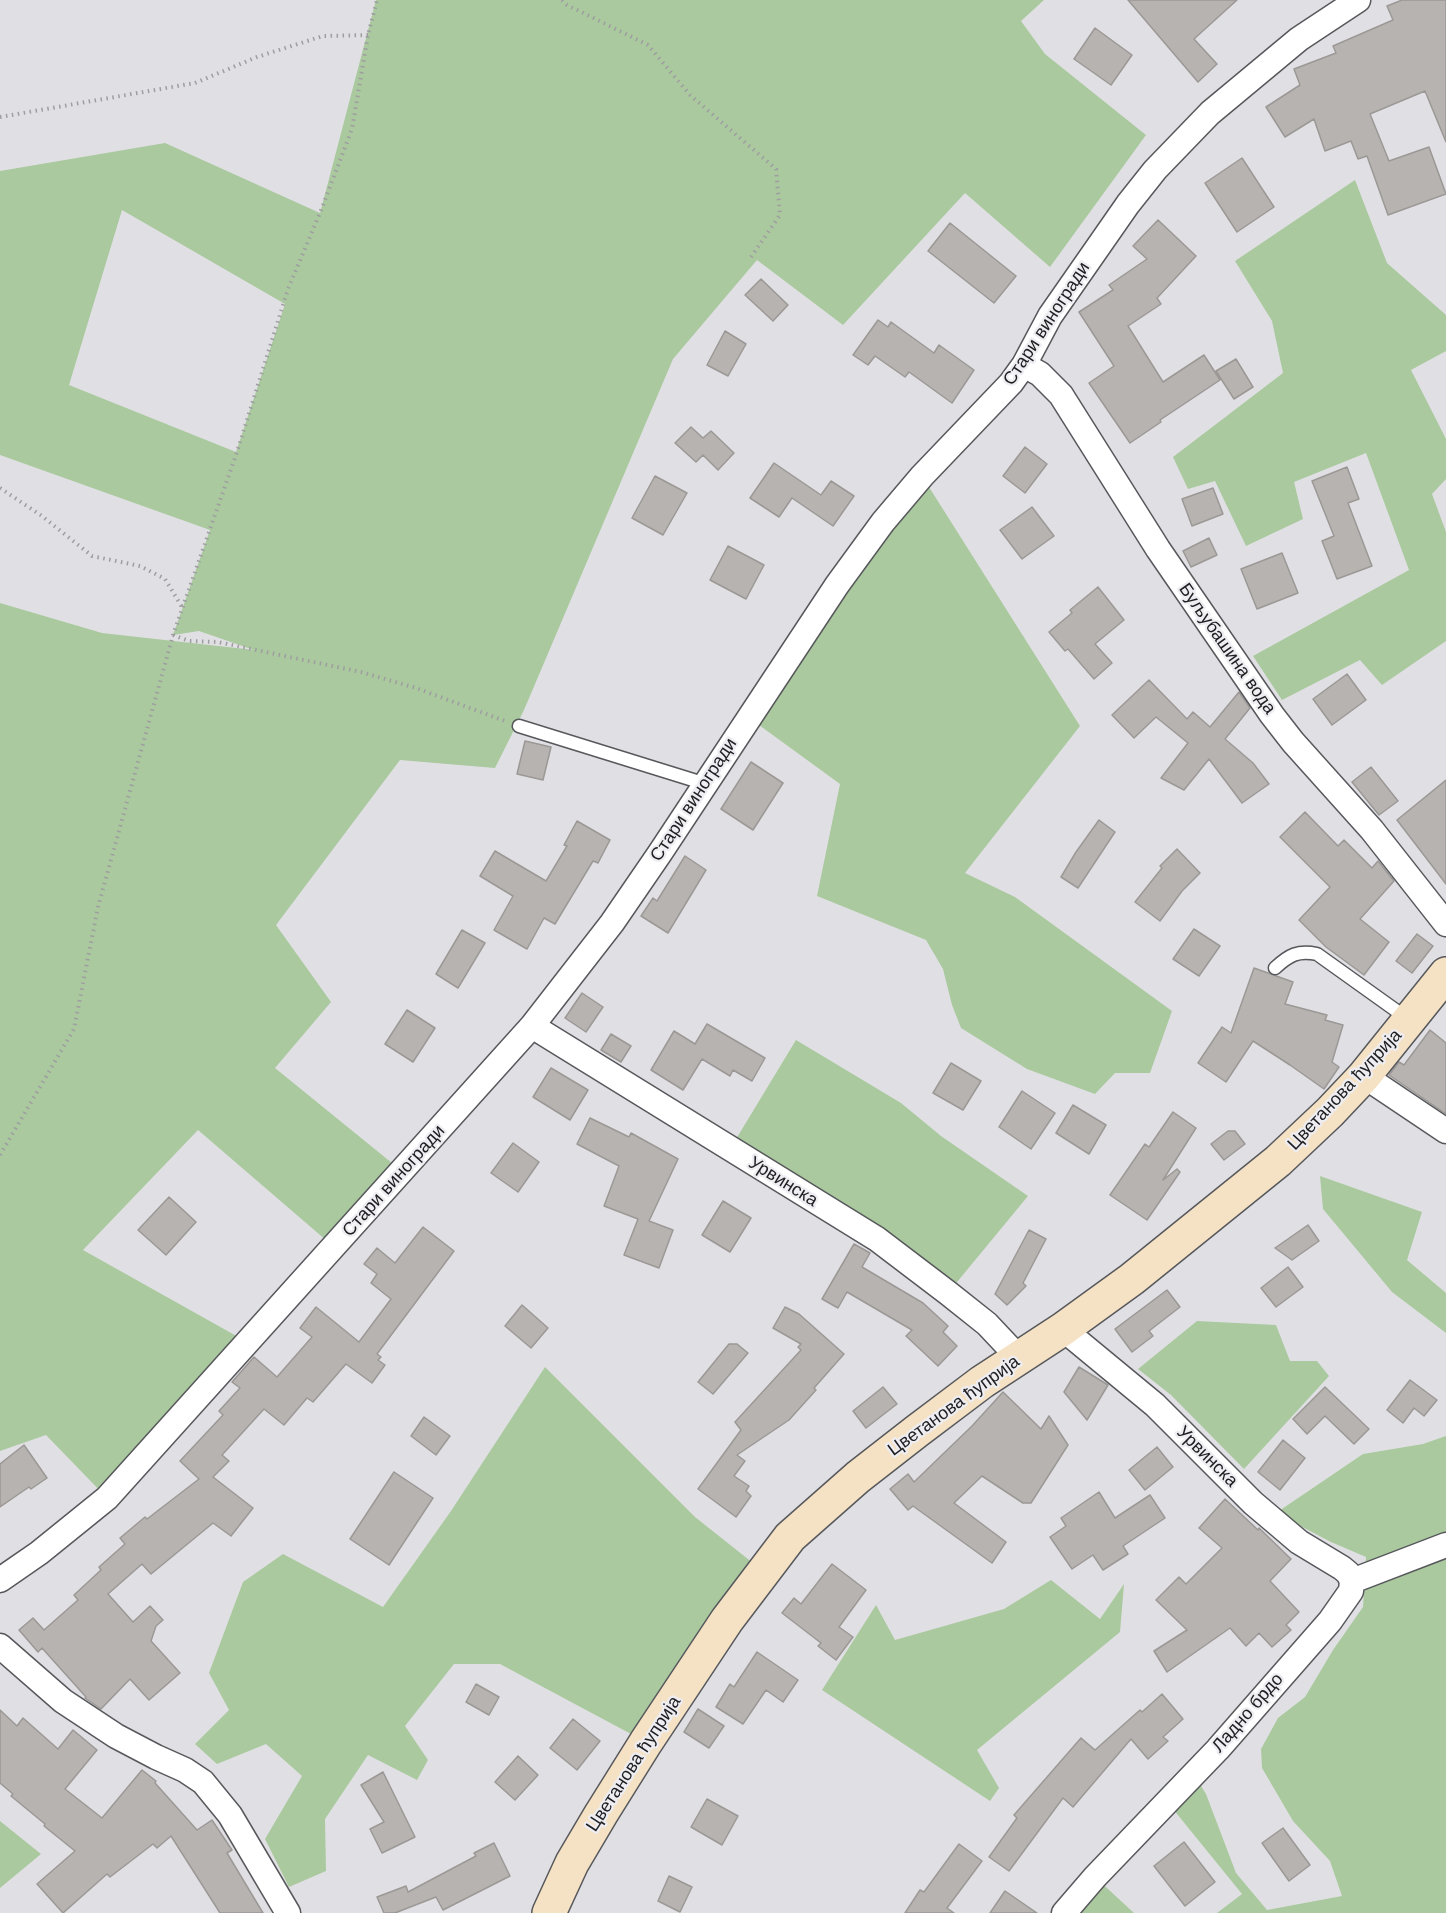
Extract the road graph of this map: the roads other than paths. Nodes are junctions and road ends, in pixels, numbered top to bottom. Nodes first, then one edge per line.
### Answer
1 (1358, 0) edge
2 (1024, 365) junction
3 (519, 726) road end
4 (706, 784) junction
5 (1446, 924) edge
6 (1275, 968) dead end
7 (1446, 974) edge
8 (1409, 1020) junction
9 (532, 1026) junction
10 (1364, 1076) junction
11 (1446, 1131) edge
12 (1063, 1329) junction
13 (1019, 1358) junction
14 (1446, 1545) edge
15 (0, 1580) edge
16 (1352, 1581) junction
17 (0, 1646) edge
18 (288, 1913) edge
19 (549, 1913) edge
20 (1064, 1913) edge

1 - 2 street, Стари виногради
2 - 4 street, Стари виногради
2 - 5 street, Буљубашина вода
3 - 4 lane
4 - 9 street, Стари виногради
6 - 8 lane
7 - 8 street, Цветанова ћуприја
8 - 10 street, Цветанова ћуприја
9 - 13 street, Урвинска
9 - 15 street, Стари виногради
10 - 11 street
10 - 12 street, Цветанова ћуприја
12 - 13 street, Цветанова ћуприја
12 - 16 street, Урвинска
13 - 19 street, Цветанова ћуприја
14 - 16 street
16 - 20 street, Ладно брдо
17 - 18 street

